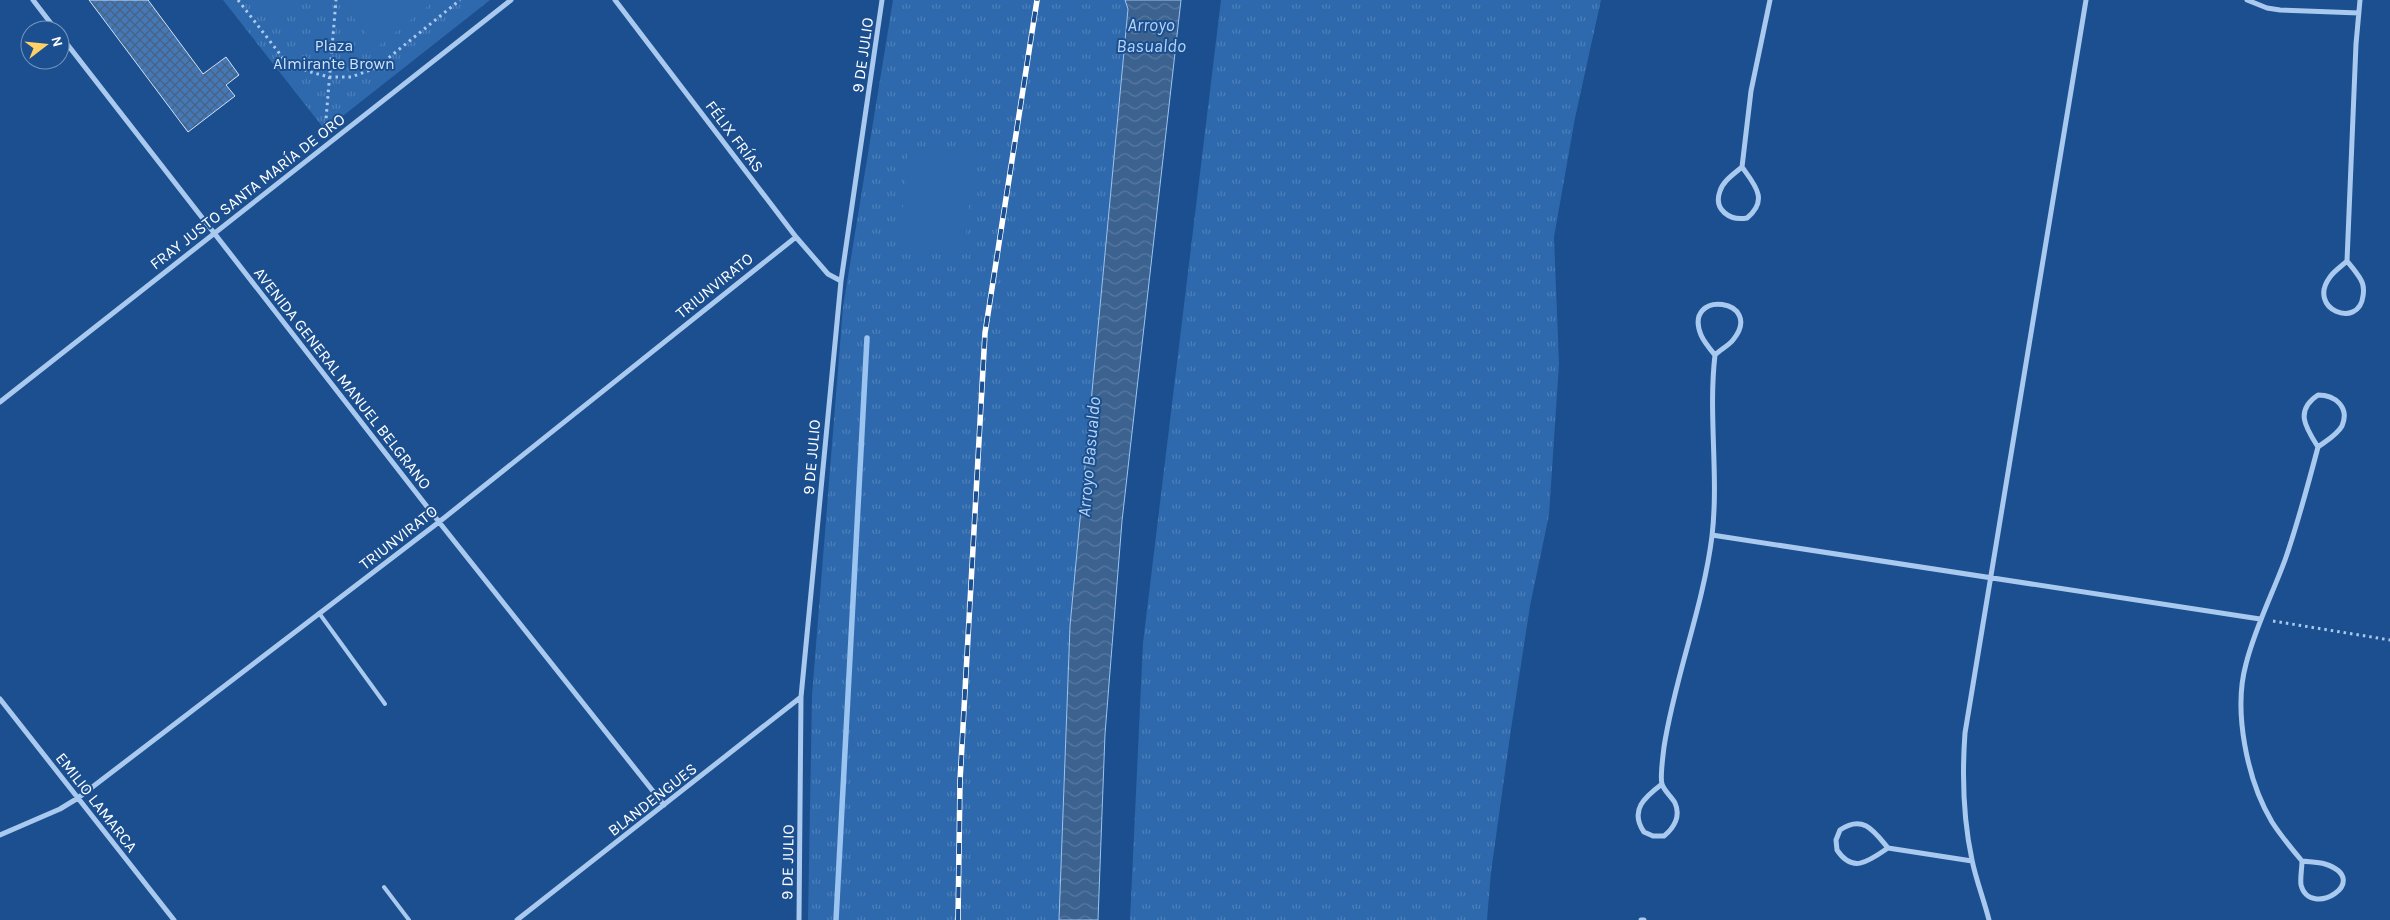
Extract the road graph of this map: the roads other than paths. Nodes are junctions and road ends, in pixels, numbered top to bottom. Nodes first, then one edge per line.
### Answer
1 (33, 0) edge
2 (511, 0) edge
3 (615, 0) edge
4 (882, 0) edge
5 (1770, 0) edge
6 (2086, 0) edge
7 (2246, 0) edge
8 (2360, 0) edge
9 (2359, 13) junction
10 (48, 20) edge
11 (70, 48) edge
12 (1742, 167) junction
13 (214, 233) junction
14 (796, 236) junction
15 (2347, 261) junction
16 (841, 281) junction
17 (1714, 355) junction
18 (0, 402) edge
19 (2318, 447) junction
20 (438, 522) junction
21 (1712, 535) junction
22 (1992, 579) junction
23 (319, 614) junction
24 (2260, 619) junction
25 (801, 697) junction
26 (0, 699) edge
27 (385, 704) dead end
28 (1662, 784) junction
29 (78, 798) junction
30 (664, 805) junction
31 (0, 835) edge
32 (1888, 848) junction
33 (1972, 861) junction
34 (2302, 861) junction
35 (384, 887) dead end
36 (2335, 902) dead end
37 (2317, 905) dead end
38 (174, 920) edge
39 (409, 920) edge
40 (517, 920) edge
41 (799, 920) edge
42 (1990, 920) edge

1 - 10 street
2 - 13 street, FRAY JUSTO SANTA MARÍA DE ORO
3 - 14 street, FÉLIX FRÍAS
4 - 16 street, 9 DE JULIO
5 - 12 street
6 - 22 street
7 - 9 street
8 - 9 street
9 - 15 street
11 - 13 street, AVENIDA GENERAL MANUEL BELGRANO
12 - 12 street
13 - 18 street, FRAY JUSTO SANTA MARÍA DE ORO
13 - 20 street, AVENIDA GENERAL MANUEL BELGRANO
14 - 16 street, FÉLIX FRÍAS
14 - 20 street, TRIUNVIRATO
15 - 15 street
16 - 25 street, 9 DE JULIO
17 - 17 street
17 - 21 street
19 - 19 street
19 - 24 street
20 - 23 street, TRIUNVIRATO
20 - 30 street, AVENIDA GENERAL MANUEL BELGRANO
21 - 22 street
21 - 28 street
22 - 24 street
22 - 33 street
23 - 27 lane
23 - 29 street, TRIUNVIRATO
24 - 34 street
25 - 30 street, BLANDENGUES
25 - 41 street, 9 DE JULIO
26 - 29 street, EMILIO LAMARCA
28 - 28 street
29 - 31 street, TRIUNVIRATO
29 - 38 street, EMILIO LAMARCA
30 - 40 street, BLANDENGUES
32 - 32 street
32 - 33 street
33 - 42 street
34 - 36 street
34 - 37 street
35 - 39 lane

